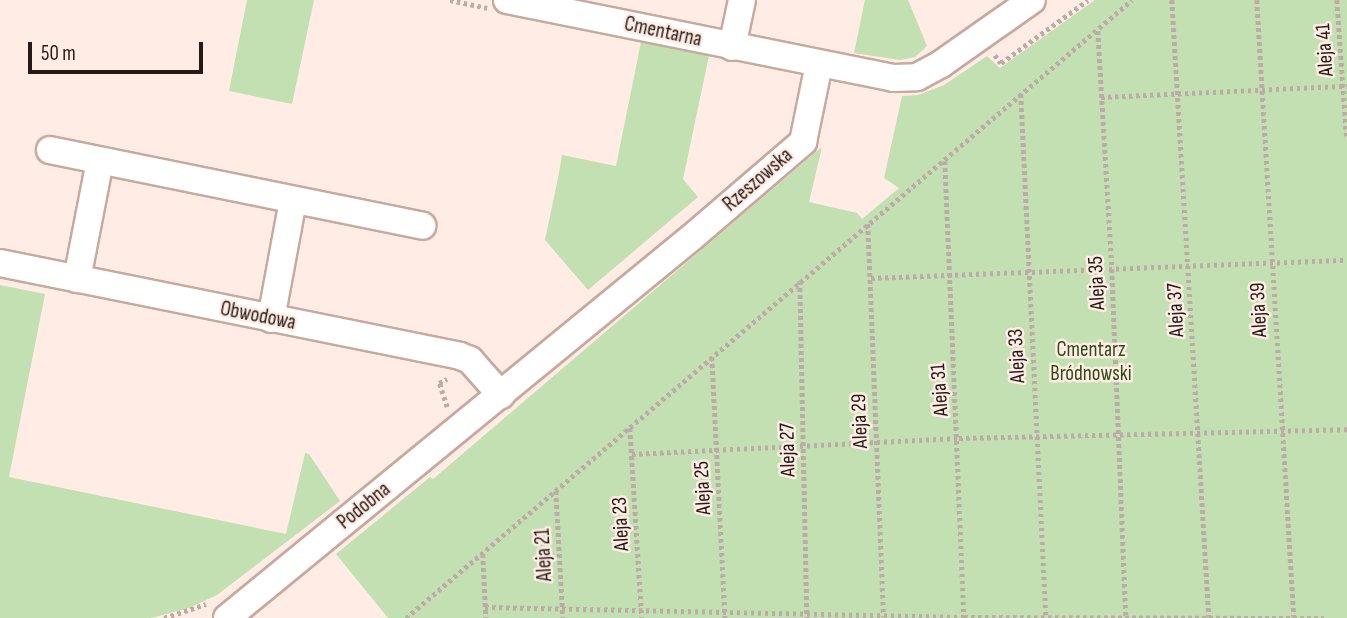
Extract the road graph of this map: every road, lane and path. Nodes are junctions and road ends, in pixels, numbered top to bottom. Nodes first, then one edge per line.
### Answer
1 (450, 0) edge
2 (742, 0) edge
3 (1032, 0) edge
4 (1132, 0) edge
5 (1172, 0) edge
6 (1257, 0) edge
7 (1337, 0) edge
8 (499, 4) edge
9 (1098, 30) junction
10 (732, 47) junction
11 (819, 64) junction
12 (1345, 86) edge
13 (1262, 90) junction
14 (1179, 92) junction
15 (1021, 93) junction
16 (1101, 97) junction
17 (1347, 138) edge
18 (50, 150) dead end
19 (946, 160) junction
20 (100, 161) junction
21 (293, 200) junction
22 (868, 223) junction
23 (422, 226) dead end
24 (1347, 260) edge
25 (0, 263) edge
26 (1272, 263) junction
27 (1190, 266) junction
28 (1112, 269) junction
29 (1029, 273) junction
30 (949, 276) junction
31 (871, 278) junction
32 (77, 279) junction
33 (800, 281) junction
34 (271, 319) junction
35 (712, 357) junction
36 (458, 373) dead end
37 (501, 395) junction
38 (449, 414) dead end
39 (630, 427) junction
40 (1347, 429) edge
41 (1282, 433) junction
42 (1120, 434) junction
43 (1200, 434) junction
44 (1037, 437) junction
45 (959, 438) junction
46 (876, 442) junction
47 (803, 446) junction
48 (716, 450) junction
49 (632, 454) junction
50 (556, 491) junction
51 (483, 554) junction
52 (485, 607) junction
53 (562, 609) junction
54 (642, 610) junction
55 (725, 615) edge
56 (807, 616) edge
57 (884, 617) edge
58 (964, 617) edge
59 (1046, 617) edge
60 (1126, 617) edge
61 (227, 618) edge
62 (406, 618) edge
63 (486, 618) edge
64 (563, 618) edge
65 (642, 618) edge
66 (1209, 618) edge
67 (1294, 618) edge
68 (1324, 618) edge

1 - 8 path
2 - 10 street
3 - 11 street
4 - 9 path
5 - 14 path, Aleja 37
6 - 13 path, Aleja 39
7 - 12 path, Aleja 41
8 - 10 street, Cmentarna
9 - 15 path
9 - 16 path, Aleja 35
10 - 11 street, Cmentarna
11 - 37 street, Rzeszowska
12 - 13 path
12 - 17 path, Aleja 41
13 - 14 path
13 - 26 path, Aleja 39
14 - 16 path
14 - 27 path, Aleja 37
15 - 19 path
15 - 29 path, Aleja 33
16 - 28 path, Aleja 35
18 - 20 street
19 - 22 path
19 - 30 path, Aleja 31
20 - 21 street
20 - 32 street
21 - 23 street
21 - 34 street
22 - 31 path, Aleja 29
22 - 33 path
24 - 26 path
25 - 32 street, Obwodowa
26 - 27 path
26 - 41 path, Aleja 39
27 - 28 path
27 - 43 path, Aleja 37
28 - 29 path
28 - 42 path, Aleja 35
29 - 30 path
29 - 44 path, Aleja 33
30 - 31 path
30 - 45 path, Aleja 31
31 - 46 path, Aleja 29
32 - 34 street, Obwodowa
33 - 35 path
33 - 47 path, Aleja 27
34 - 37 street, Obwodowa
35 - 39 path
35 - 48 path, Aleja 25
36 - 38 path
37 - 61 street, Podobna
39 - 49 path, Aleja 23
39 - 50 path
40 - 41 path
41 - 43 path
41 - 67 path, Aleja 39
42 - 43 path
42 - 44 path
42 - 60 path, Aleja 35
43 - 66 path, Aleja 37
44 - 45 path
44 - 59 path, Aleja 33
45 - 46 path
45 - 58 path, Aleja 31
46 - 47 path
46 - 57 path, Aleja 29
47 - 48 path
47 - 56 path, Aleja 27
48 - 49 path
48 - 55 path, Aleja 25
49 - 54 path, Aleja 23
50 - 51 path
50 - 53 path, Aleja 21
51 - 52 path
51 - 62 path
52 - 53 path
52 - 63 path
53 - 54 path
53 - 64 path, Aleja 21
54 - 55 path
54 - 65 path, Aleja 23
55 - 56 path
56 - 57 path
57 - 58 path
58 - 59 path
59 - 60 path
60 - 66 path
66 - 67 path
67 - 68 path

